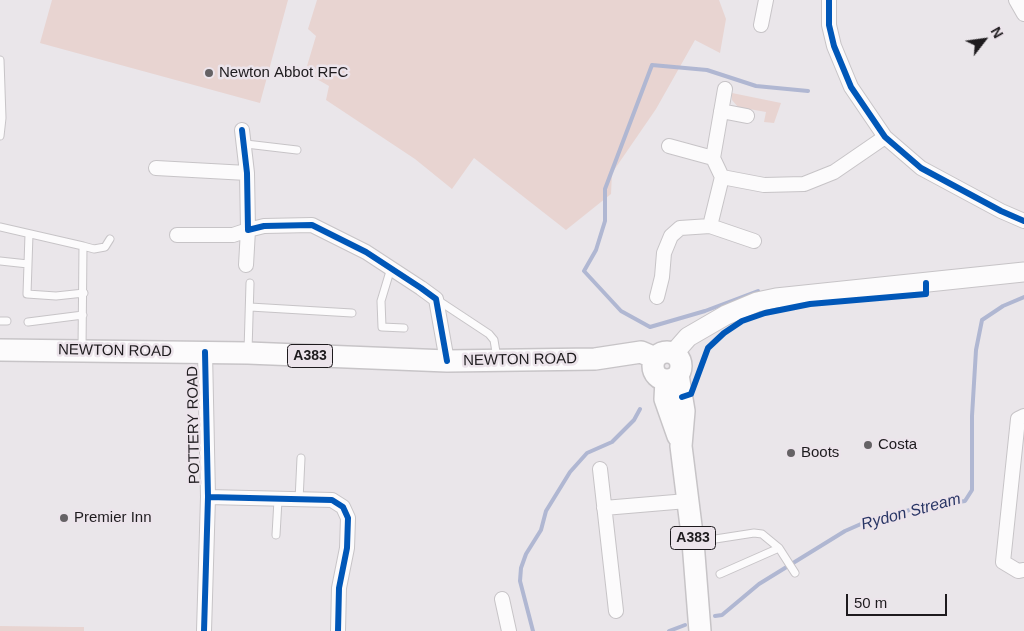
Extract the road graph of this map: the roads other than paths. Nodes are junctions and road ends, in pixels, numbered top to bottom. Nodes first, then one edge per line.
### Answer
1 (766, 0) edge
2 (829, 0) edge
3 (1016, 0) edge
4 (1024, 14) edge
5 (761, 24) dead end
6 (0, 60) edge
7 (725, 89) dead end
8 (721, 111) junction
9 (747, 116) dead end
10 (0, 136) edge
11 (244, 137) joint
12 (885, 137) junction
13 (669, 146) dead end
14 (297, 150) dead end
15 (713, 158) junction
16 (156, 168) dead end
17 (247, 173) junction
18 (722, 177) junction
19 (1024, 221) edge
20 (710, 226) junction
21 (0, 227) edge
22 (248, 230) junction
23 (29, 234) junction
24 (177, 235) dead end
25 (110, 239) dead end
26 (754, 241) dead end
27 (83, 246) junction
28 (0, 261) edge
29 (28, 264) junction
30 (246, 265) dead end
31 (391, 268) junction
32 (1024, 272) edge
33 (250, 284) dead end
34 (84, 293) junction
35 (656, 297) dead end
36 (436, 299) junction
37 (250, 308) junction
38 (352, 313) dead end
39 (83, 315) junction
40 (28, 322) dead end
41 (404, 328) dead end
42 (0, 350) edge
43 (82, 350) junction
44 (205, 352) junction
45 (248, 353) junction
46 (498, 360) junction
47 (447, 361) junction
48 (668, 367) junction
49 (1024, 416) edge
50 (301, 458) dead end
51 (600, 469) dead end
52 (208, 497) junction
53 (278, 500) junction
54 (299, 500) junction
55 (687, 501) junction
56 (604, 508) junction
57 (276, 535) dead end
58 (693, 542) junction
59 (780, 548) junction
60 (1024, 570) edge
61 (795, 573) dead end
62 (720, 574) dead end
63 (502, 599) dead end
64 (616, 611) dead end
65 (204, 631) edge
66 (338, 631) edge
67 (509, 631) edge
68 (700, 631) edge

1 - 5 street
2 - 12 street
3 - 4 street
6 - 10 lane
7 - 8 street
8 - 9 street
8 - 15 street
11 - 14 lane
11 - 17 street
12 - 18 street
12 - 19 street
13 - 15 street
15 - 18 street
16 - 17 street
17 - 22 street
18 - 20 street
20 - 26 street
20 - 35 street
21 - 23 lane
22 - 24 street
22 - 30 street
22 - 31 street
23 - 27 lane
23 - 29 lane
25 - 27 lane
27 - 34 lane
28 - 29 lane
29 - 34 lane
31 - 36 street
31 - 41 lane
32 - 48 main road
33 - 37 lane
34 - 39 lane
36 - 46 lane
36 - 47 street
37 - 38 lane
37 - 45 lane
39 - 40 lane
39 - 43 lane
42 - 43 main road, NEWTON ROAD / A383
43 - 44 main road, NEWTON ROAD / A383
44 - 45 main road, NEWTON ROAD / A383
44 - 52 street, POTTERY ROAD
45 - 47 main road, NEWTON ROAD / A383
46 - 47 main road, NEWTON ROAD / A383
46 - 48 main road, NEWTON ROAD / A383
48 - 55 main road, A383
49 - 60 street
50 - 54 lane
51 - 56 street
52 - 53 street, POTTERY ROAD
52 - 65 street, POTTERY ROAD
53 - 54 street, POTTERY ROAD
53 - 57 lane
54 - 66 street, POTTERY ROAD
55 - 56 street
55 - 58 main road, A383
56 - 64 street
58 - 59 lane
58 - 68 main road, A383
59 - 61 lane
59 - 62 lane
63 - 67 street

